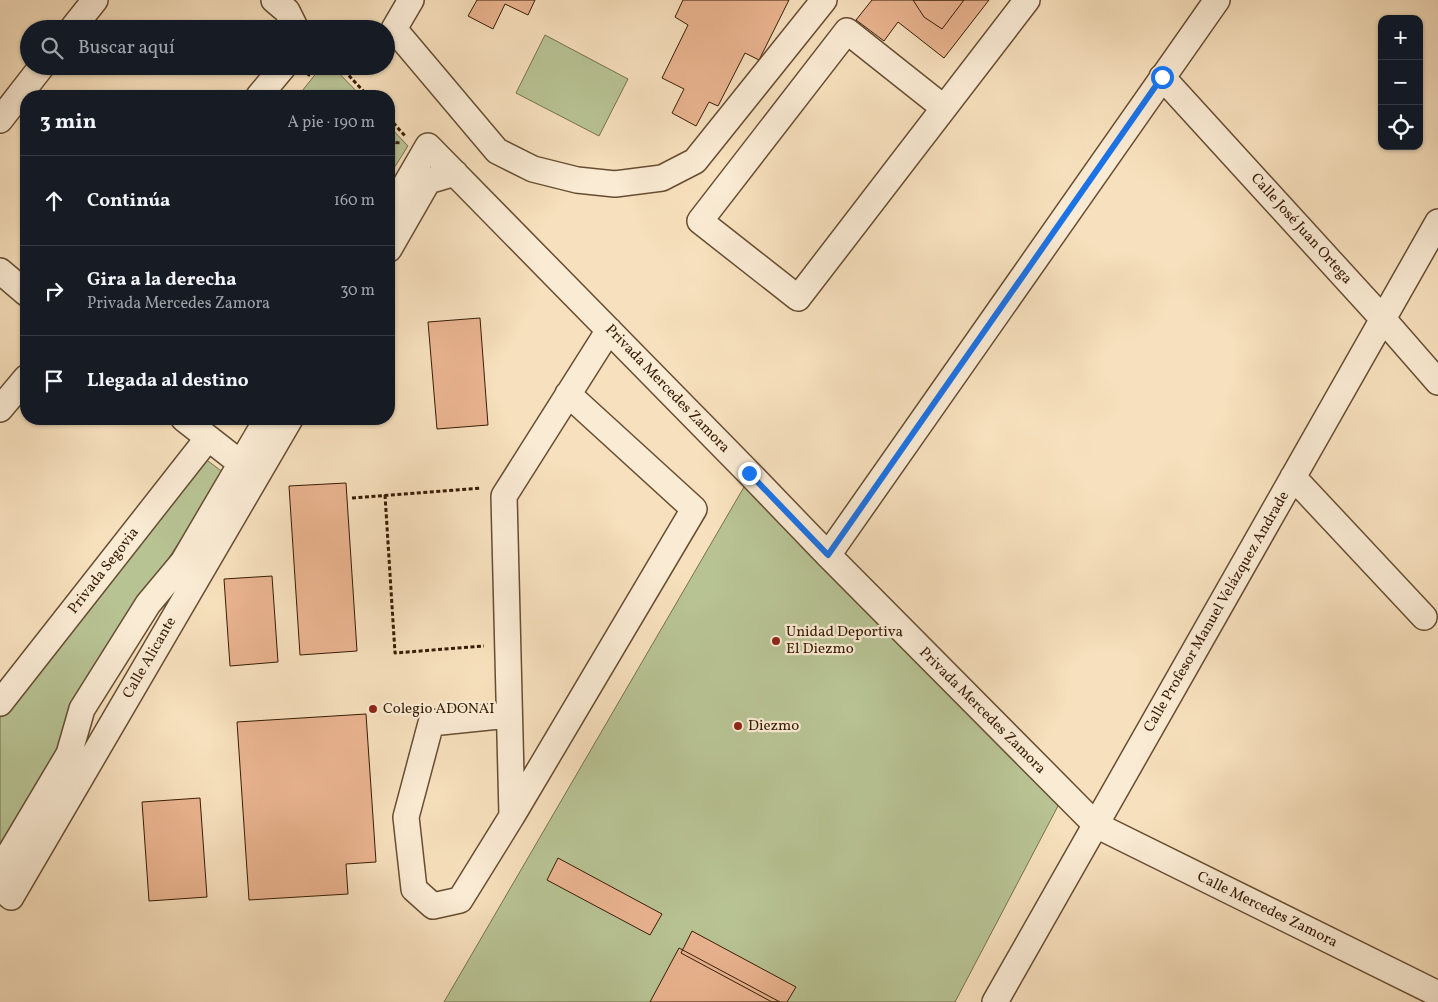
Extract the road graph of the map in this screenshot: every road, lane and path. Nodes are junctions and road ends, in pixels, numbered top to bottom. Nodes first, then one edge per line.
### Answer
1 (95, 0) edge
2 (274, 0) edge
3 (411, 0) edge
4 (824, 0) edge
5 (1027, 0) edge
6 (1217, 0) edge
7 (79, 20) edge
8 (292, 20) edge
9 (395, 27) edge
10 (395, 30) edge
11 (35, 75) edge
12 (276, 75) edge
13 (348, 75) edge
14 (1162, 77) junction
15 (23, 90) edge
16 (264, 90) edge
17 (362, 90) edge
18 (20, 94) edge
19 (944, 108) junction
20 (0, 120) edge
21 (455, 173) junction
22 (395, 203) edge
23 (1438, 222) edge
24 (395, 239) edge
25 (0, 272) edge
26 (20, 287) edge
27 (1383, 319) junction
28 (609, 330) junction
29 (1438, 382) edge
30 (20, 385) edge
31 (568, 394) junction
32 (0, 409) edge
33 (192, 425) edge
34 (265, 425) edge
35 (285, 425) edge
36 (208, 438) junction
37 (249, 470) junction
38 (1294, 477) junction
39 (510, 486) junction
40 (385, 495) junction
41 (352, 498) dead end
42 (828, 555) junction
43 (1424, 617) dead end
44 (507, 644) junction
45 (0, 703) edge
46 (509, 716) junction
47 (512, 816) junction
48 (1096, 825) junction
49 (0, 870) edge
50 (5, 892) edge
51 (1433, 992) edge
52 (995, 1002) edge

1 - 7 street
2 - 8 street
3 - 9 street
4 - 10 street
5 - 19 street
6 - 14 street
11 - 15 street
12 - 16 street
13 - 17 path
14 - 27 street, Calle José Juan Ortega
14 - 42 street
18 - 20 street
19 - 19 street
21 - 22 street, Privada Mercedes Zamora
21 - 24 street
21 - 28 street, Privada Mercedes Zamora
23 - 27 street, Calle Profesor Manuel Velázquez Andrade
25 - 26 street
27 - 29 street, Calle José Juan Ortega
27 - 38 street, Calle Profesor Manuel Velázquez Andrade
28 - 31 street
28 - 42 street, Privada Mercedes Zamora
30 - 32 street
31 - 39 street
31 - 47 street
33 - 36 street
34 - 37 street, Calle Alicante
35 - 37 street, Calle Alicante
36 - 37 street
36 - 45 street, Privada Segovia
37 - 49 street, Calle Alicante
37 - 50 street, Calle Alicante
38 - 43 street
38 - 48 street, Calle Profesor Manuel Velázquez Andrade
39 - 40 path
39 - 44 street
40 - 41 path
40 - 44 path
42 - 48 street, Privada Mercedes Zamora
44 - 46 street
46 - 47 street
46 - 47 street
48 - 51 street, Calle Mercedes Zamora
48 - 52 street, Calle Profesor Manuel Velázquez Andrade

